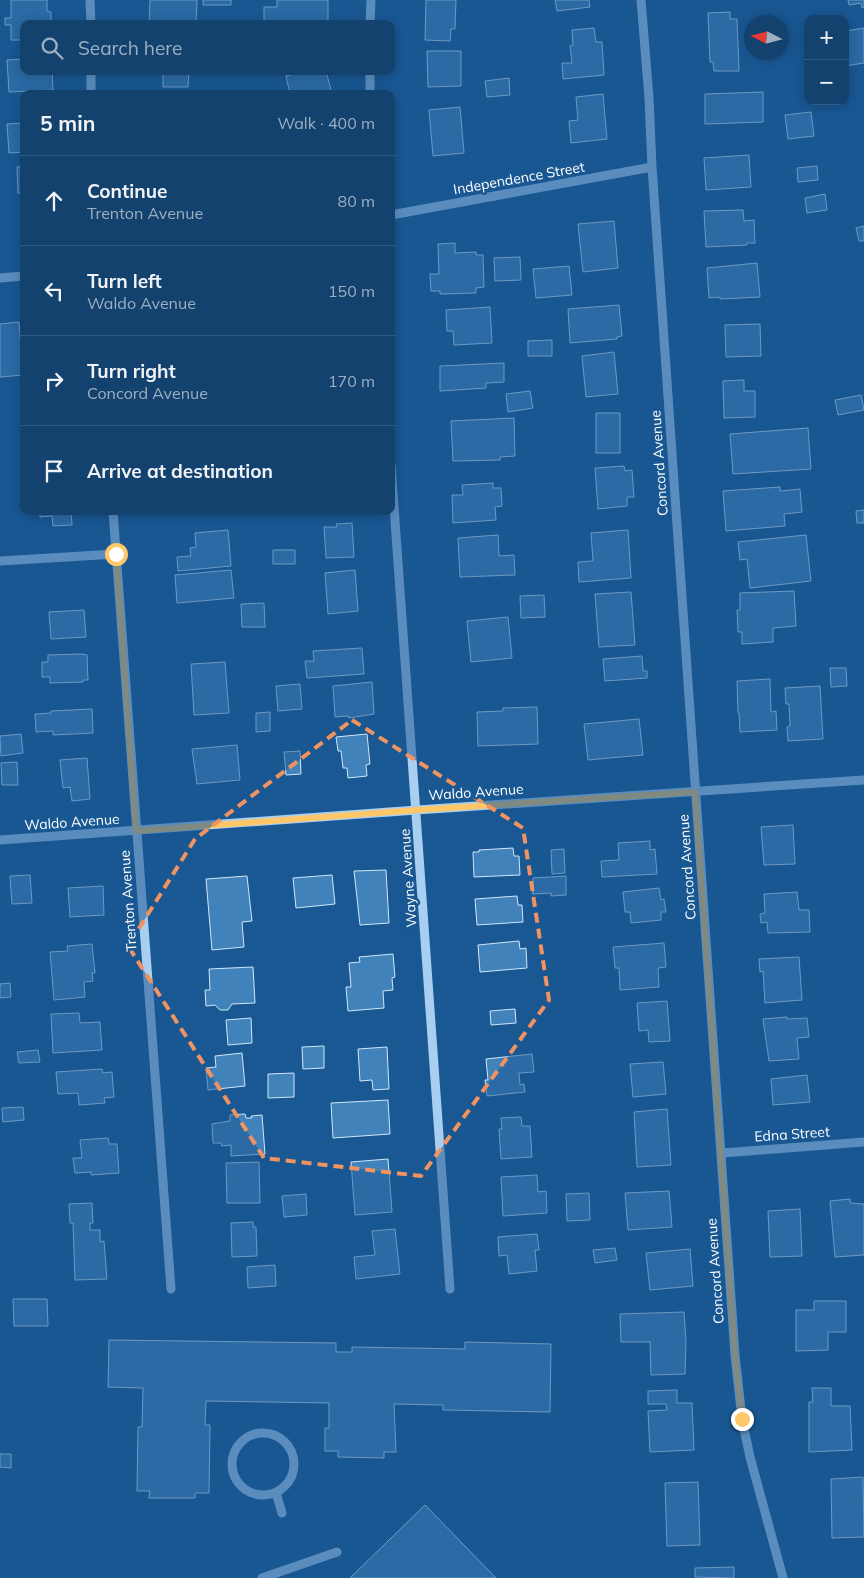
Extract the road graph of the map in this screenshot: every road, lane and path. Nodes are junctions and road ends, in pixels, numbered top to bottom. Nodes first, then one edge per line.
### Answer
1 (90, 0) edge
2 (370, 0) edge
3 (641, 0) edge
4 (90, 20) edge
5 (370, 20) edge
6 (91, 75) edge
7 (370, 75) edge
8 (91, 90) edge
9 (370, 90) edge
10 (652, 167) junction
11 (395, 214) edge
12 (20, 276) edge
13 (0, 278) edge
14 (113, 515) edge
15 (395, 515) edge
16 (116, 554) junction
17 (0, 561) edge
18 (864, 780) edge
19 (695, 792) junction
20 (417, 810) junction
21 (136, 831) junction
22 (0, 840) edge
23 (864, 1142) edge
24 (722, 1153) junction
25 (171, 1289) dead end
26 (450, 1289) dead end
27 (276, 1493) junction
28 (282, 1512) dead end
29 (337, 1552) dead end
30 (262, 1578) edge
31 (783, 1578) edge

1 - 4 street
2 - 5 street
3 - 10 street, Concord Avenue
6 - 8 street
7 - 9 street
10 - 11 street, Independence Street
10 - 19 street, Concord Avenue
12 - 13 street
14 - 16 street, Trenton Avenue
15 - 20 street, Wayne Avenue
16 - 17 street
16 - 21 street, Trenton Avenue
18 - 19 street, Waldo Avenue
19 - 20 street, Waldo Avenue
19 - 24 street, Concord Avenue
20 - 21 street, Waldo Avenue
20 - 26 street, Wayne Avenue
21 - 22 street, Waldo Avenue
21 - 25 street, Trenton Avenue
23 - 24 street, Edna Street
24 - 31 street, Concord Avenue
27 - 27 street
27 - 28 street
29 - 30 street

